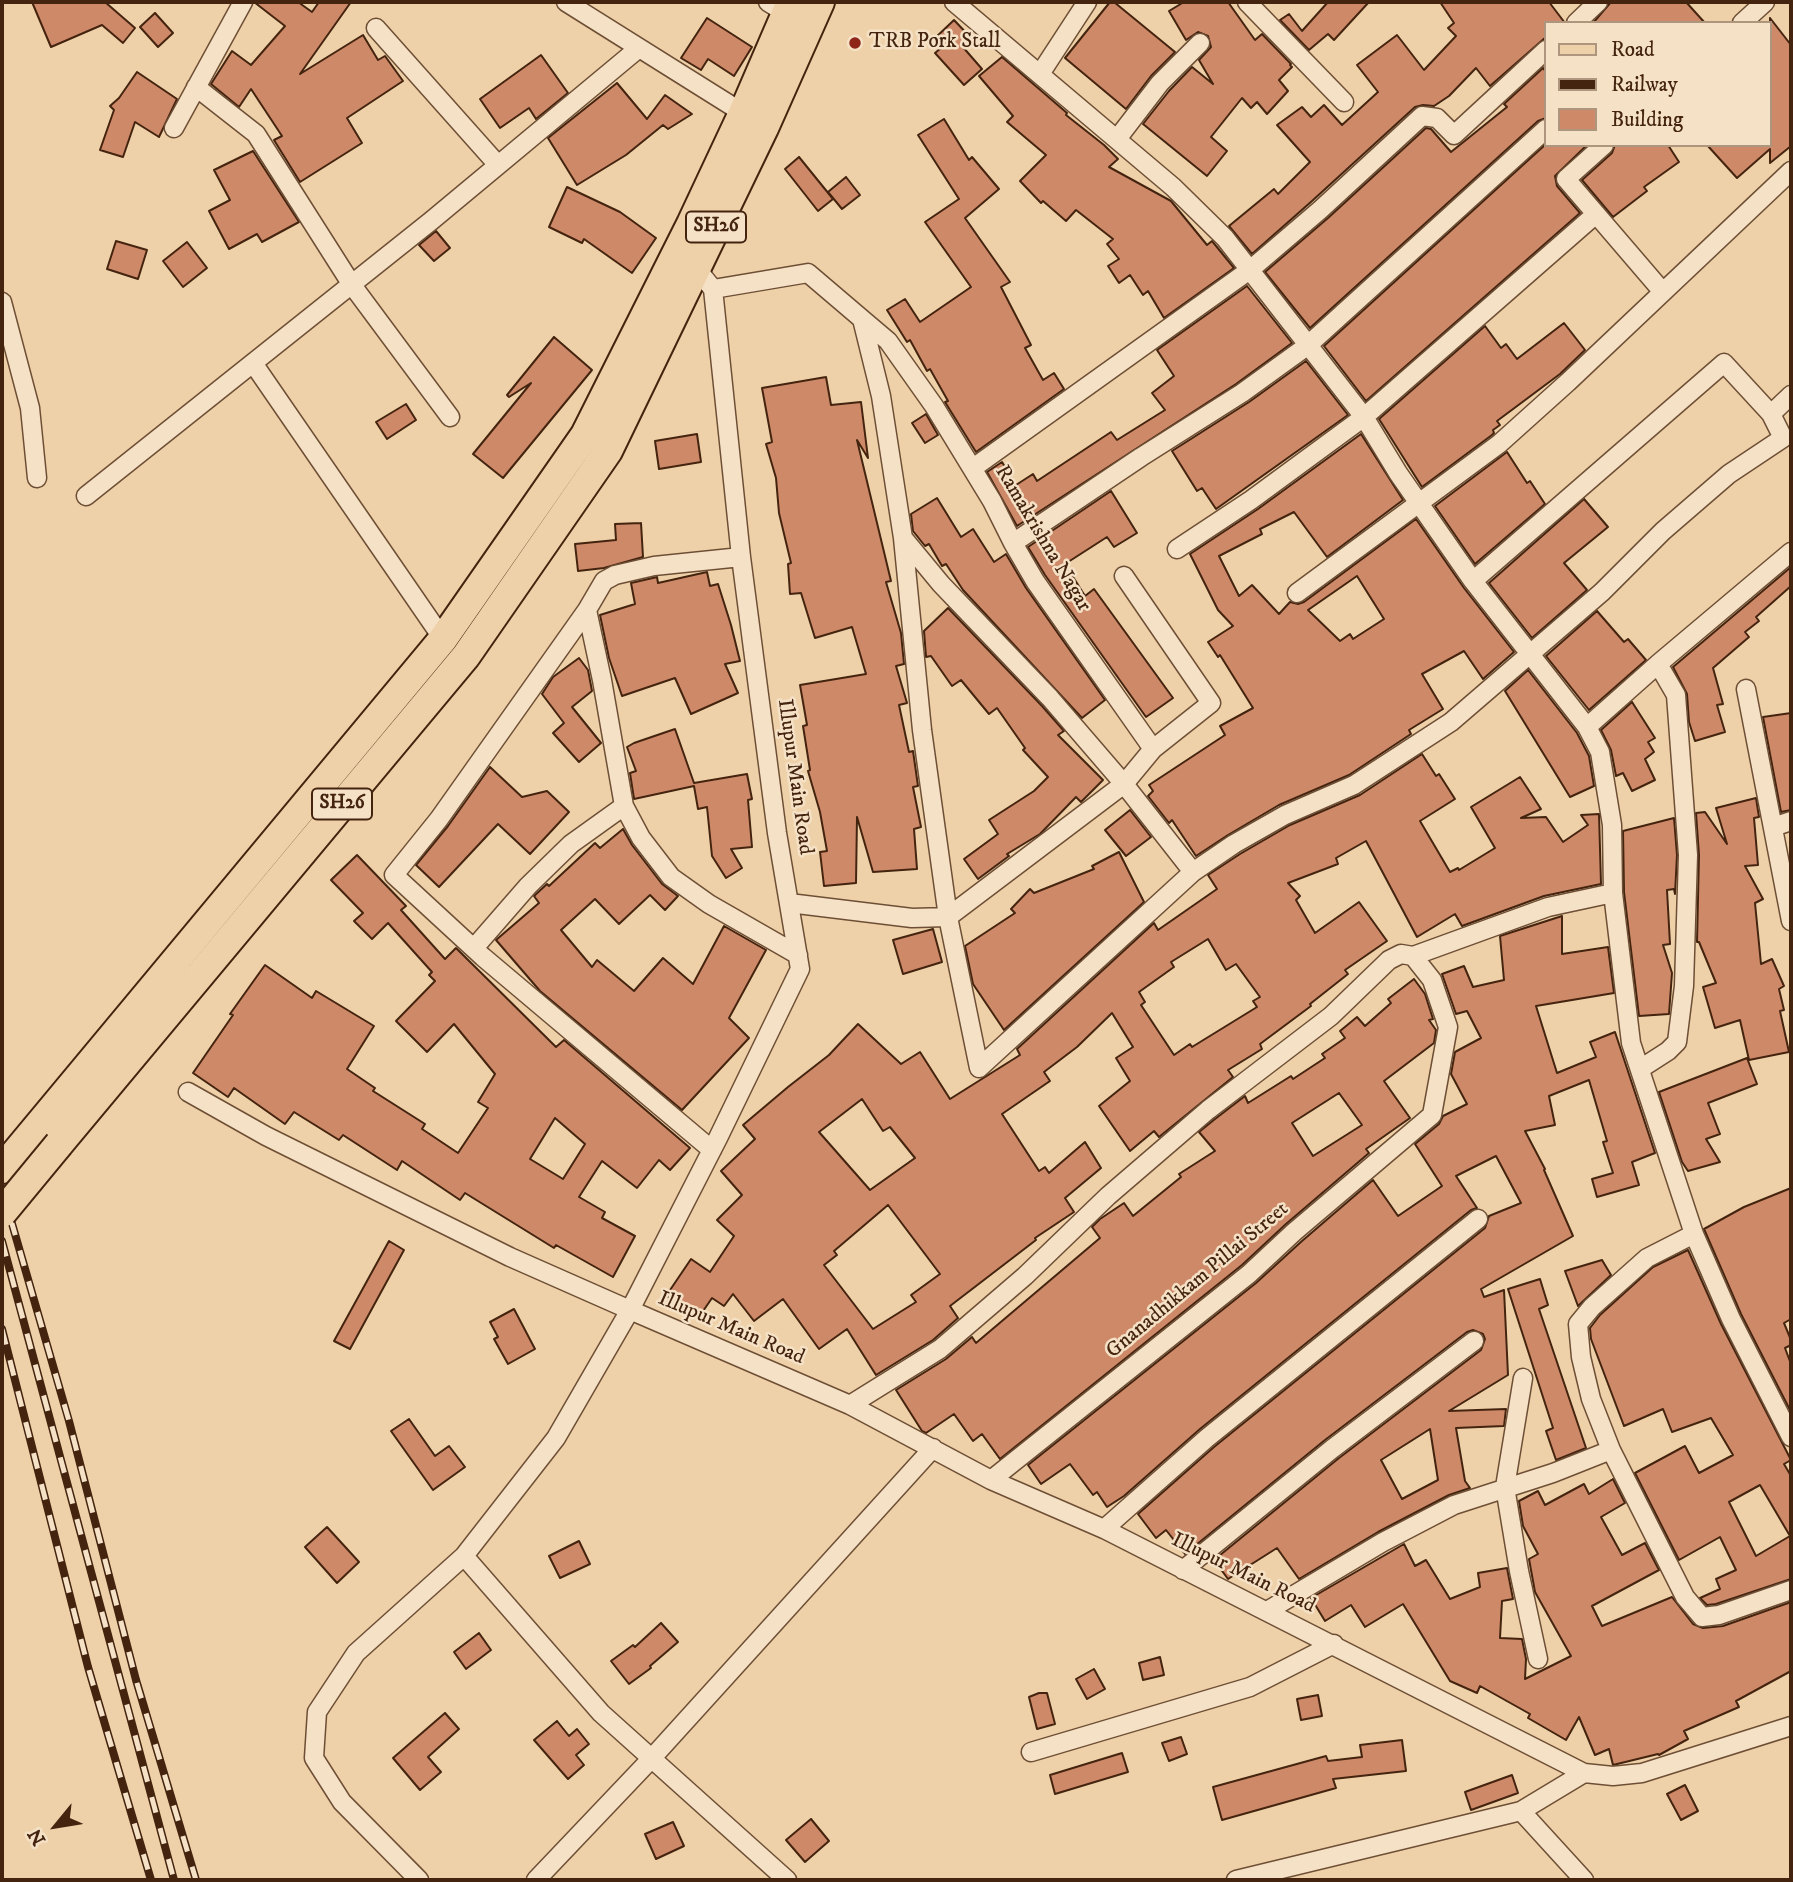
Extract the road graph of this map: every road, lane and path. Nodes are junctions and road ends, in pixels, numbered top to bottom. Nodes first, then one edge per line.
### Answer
1 (243, 2) edge
2 (566, 2) edge
3 (820, 2) edge
4 (954, 2) edge
5 (1087, 2) edge
6 (1247, 2) edge
7 (1598, 2) edge
8 (1765, 2) edge
9 (782, 5) edge
10 (1578, 21) edge
11 (1744, 21) edge
12 (376, 28) dead end
13 (1200, 43) dead end
14 (639, 48) junction
15 (1545, 51) edge
16 (1040, 74) junction
17 (196, 87) junction
18 (1344, 102) dead end
19 (743, 113) junction
20 (174, 128) dead end
21 (1545, 130) edge
22 (1117, 139) junction
23 (1603, 147) edge
24 (498, 165) junction
25 (1791, 171) edge
26 (1596, 214) junction
27 (1251, 269) junction
28 (695, 271) junction
29 (352, 285) junction
30 (1662, 291) junction
31 (2, 302) edge
32 (862, 319) junction
33 (1307, 346) junction
34 (253, 363) junction
35 (1791, 395) edge
36 (1771, 414) junction
37 (450, 416) dead end
38 (1364, 417) junction
39 (973, 468) junction
40 (37, 478) dead end
41 (86, 496) dead end
42 (1418, 503) junction
43 (903, 538) junction
44 (1013, 543) junction
45 (1177, 549) dead end
46 (1791, 552) edge
47 (741, 557) junction
48 (1124, 576) dead end
49 (1474, 581) junction
50 (1297, 593) dead end
51 (587, 610) junction
52 (443, 639) junction
53 (1529, 653) junction
54 (1658, 664) junction
55 (1746, 689) dead end
56 (1587, 727) junction
57 (1153, 749) junction
58 (1124, 784) junction
59 (624, 806) junction
60 (1791, 821) edge
61 (1773, 827) junction
62 (1193, 872) junction
63 (1613, 893) junction
64 (789, 903) junction
65 (948, 917) junction
66 (1791, 921) edge
67 (474, 948) junction
68 (798, 955) junction
69 (1413, 956) junction
70 (1640, 1069) junction
71 (188, 1092) dead end
72 (712, 1150) junction
73 (2, 1169) edge
74 (2, 1213) edge
75 (1478, 1219) dead end
76 (1694, 1234) junction
77 (630, 1310) junction
78 (1474, 1341) dead end
79 (1524, 1377) dead end
80 (850, 1405) junction
81 (1791, 1437) edge
82 (933, 1448) junction
83 (1611, 1450) junction
84 (991, 1480) junction
85 (1505, 1488) junction
86 (1104, 1529) junction
87 (464, 1556) junction
88 (1183, 1570) junction
89 (1791, 1590) edge
90 (1267, 1611) junction
91 (1334, 1644) junction
92 (1538, 1660) dead end
93 (1791, 1726) edge
94 (1031, 1752) dead end
95 (652, 1759) junction
96 (1584, 1773) junction
97 (1521, 1811) junction
98 (419, 1880) edge
99 (536, 1880) edge
100 (787, 1880) edge
101 (1236, 1880) edge
102 (1584, 1880) edge

1 - 17 street
2 - 14 street
3 - 28 main road, SH26
4 - 16 street
5 - 16 street
6 - 18 street
7 - 10 street
8 - 11 street
9 - 19 main road, SH26
12 - 24 street
13 - 22 street
14 - 19 street
14 - 24 street
15 - 27 street
16 - 22 street
17 - 20 street
17 - 29 street
19 - 28 main road, SH26
21 - 33 street
22 - 27 street
23 - 26 street
24 - 29 street
25 - 30 street
26 - 30 street
26 - 38 street
27 - 33 street
27 - 39 street
28 - 32 street, Ramakrishna Nagar
28 - 47 street, Illupur Main Road
28 - 52 main road, SH26
28 - 74 main road, SH26, bridge
29 - 34 street
29 - 37 street
30 - 42 street
31 - 40 street
32 - 39 street, Ramakrishna Nagar
32 - 43 street
33 - 38 street
33 - 44 street
34 - 41 street
34 - 52 street
35 - 36 street
36 - 49 street
36 - 53 street
38 - 42 street
38 - 45 street
39 - 44 street, Ramakrishna Nagar
42 - 49 street
42 - 50 street
43 - 58 street
43 - 65 street
44 - 57 street, Ramakrishna Nagar
46 - 54 street
47 - 51 street
47 - 64 street, Illupur Main Road
48 - 57 street
49 - 53 street
51 - 59 street
51 - 67 street
52 - 73 main road, SH26
53 - 56 street
53 - 62 street
54 - 56 street
54 - 70 street
55 - 61 street
56 - 63 street
57 - 58 street
58 - 62 street
58 - 65 street
59 - 67 street
59 - 68 street
60 - 61 street
61 - 66 street
62 - 65 street
63 - 69 street
63 - 70 street
64 - 65 street
64 - 68 street, Illupur Main Road
67 - 72 street
68 - 72 street, Illupur Main Road
69 - 80 street
69 - 84 street, Gnanadhikkam Pillai Street
70 - 76 street
71 - 77 street
72 - 77 street, Illupur Main Road
75 - 86 street
76 - 81 street
76 - 83 street
77 - 80 street, Illupur Main Road
77 - 87 street
78 - 88 street
79 - 85 street
80 - 82 street, Illupur Main Road
82 - 84 street, Illupur Main Road
82 - 95 street
83 - 85 street
83 - 89 street
84 - 86 street, Illupur Main Road
85 - 90 street
85 - 92 street
86 - 88 street, Illupur Main Road
87 - 95 street
87 - 98 street
88 - 90 street, Illupur Main Road
90 - 91 street, Illupur Main Road
91 - 94 street
91 - 96 street, Illupur Main Road
93 - 96 street, Illupur Main Road
95 - 99 street
95 - 100 street
96 - 97 street
97 - 101 street
97 - 102 street

